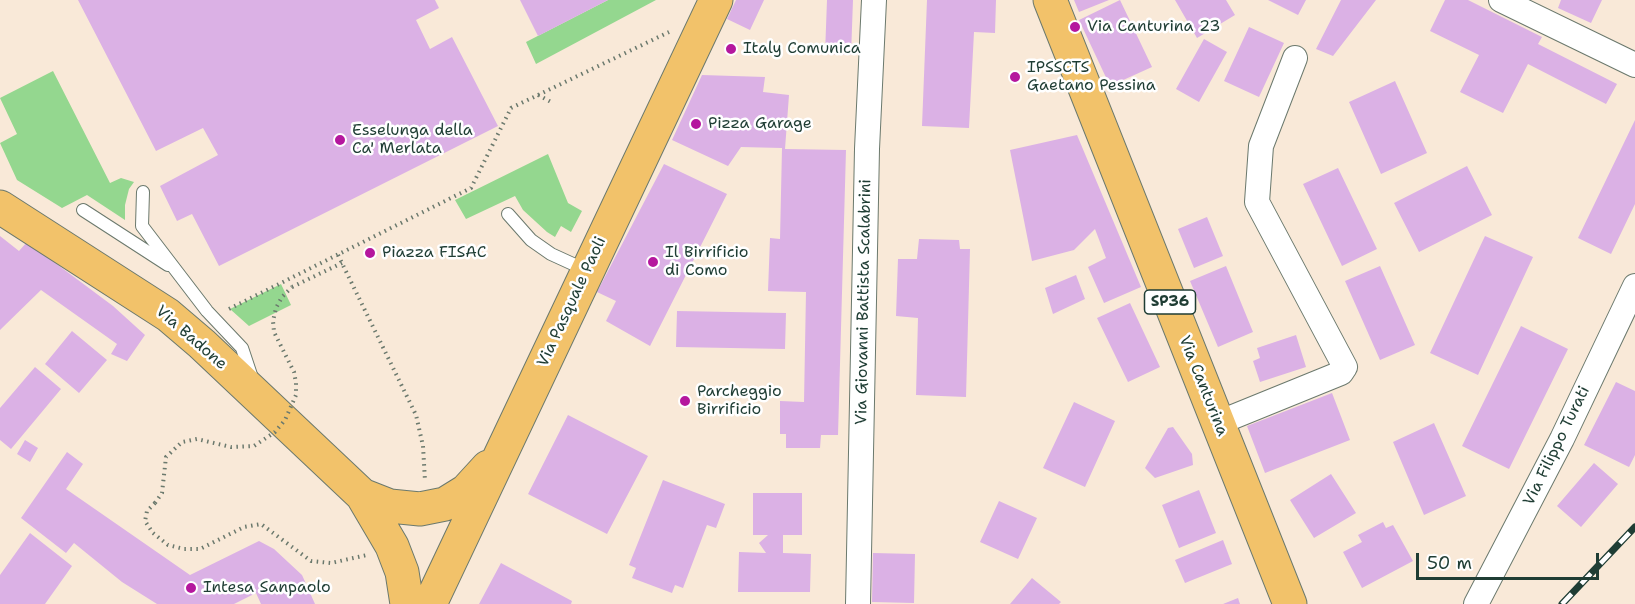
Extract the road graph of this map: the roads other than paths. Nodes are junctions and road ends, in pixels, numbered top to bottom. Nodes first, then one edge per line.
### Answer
1 (874, 0) edge
2 (1050, 0) edge
3 (1501, 0) edge
4 (711, 10) edge
5 (1294, 58) dead end
6 (1635, 65) edge
7 (143, 192) dead end
8 (0, 207) edge
9 (83, 210) dead end
10 (508, 214) dead end
11 (176, 270) junction
12 (587, 271) junction
13 (1635, 286) edge
14 (259, 399) junction
15 (1218, 423) junction
16 (510, 436) junction
17 (362, 495) junction
18 (407, 604) edge
19 (430, 604) edge
20 (858, 604) edge
21 (1290, 604) edge
22 (1476, 604) edge

1 - 20 street, Via Giovanni Battista Scalabrini
2 - 15 main road, Via Canturina / SP36
3 - 6 street
4 - 12 main road, Via Pasquale Paoli
5 - 15 street
7 - 11 lane
8 - 14 main road, Via Badone
9 - 11 lane
10 - 12 lane
11 - 14 lane
12 - 16 main road, Via Pasquale Paoli
13 - 22 street, Via Filippo Turati
14 - 17 main road, Via Badone
15 - 21 main road, Via Canturina / SP36
16 - 17 main road, Via Badone
16 - 19 main road, Via Pasquale Paoli
17 - 18 main road, Via Badone

